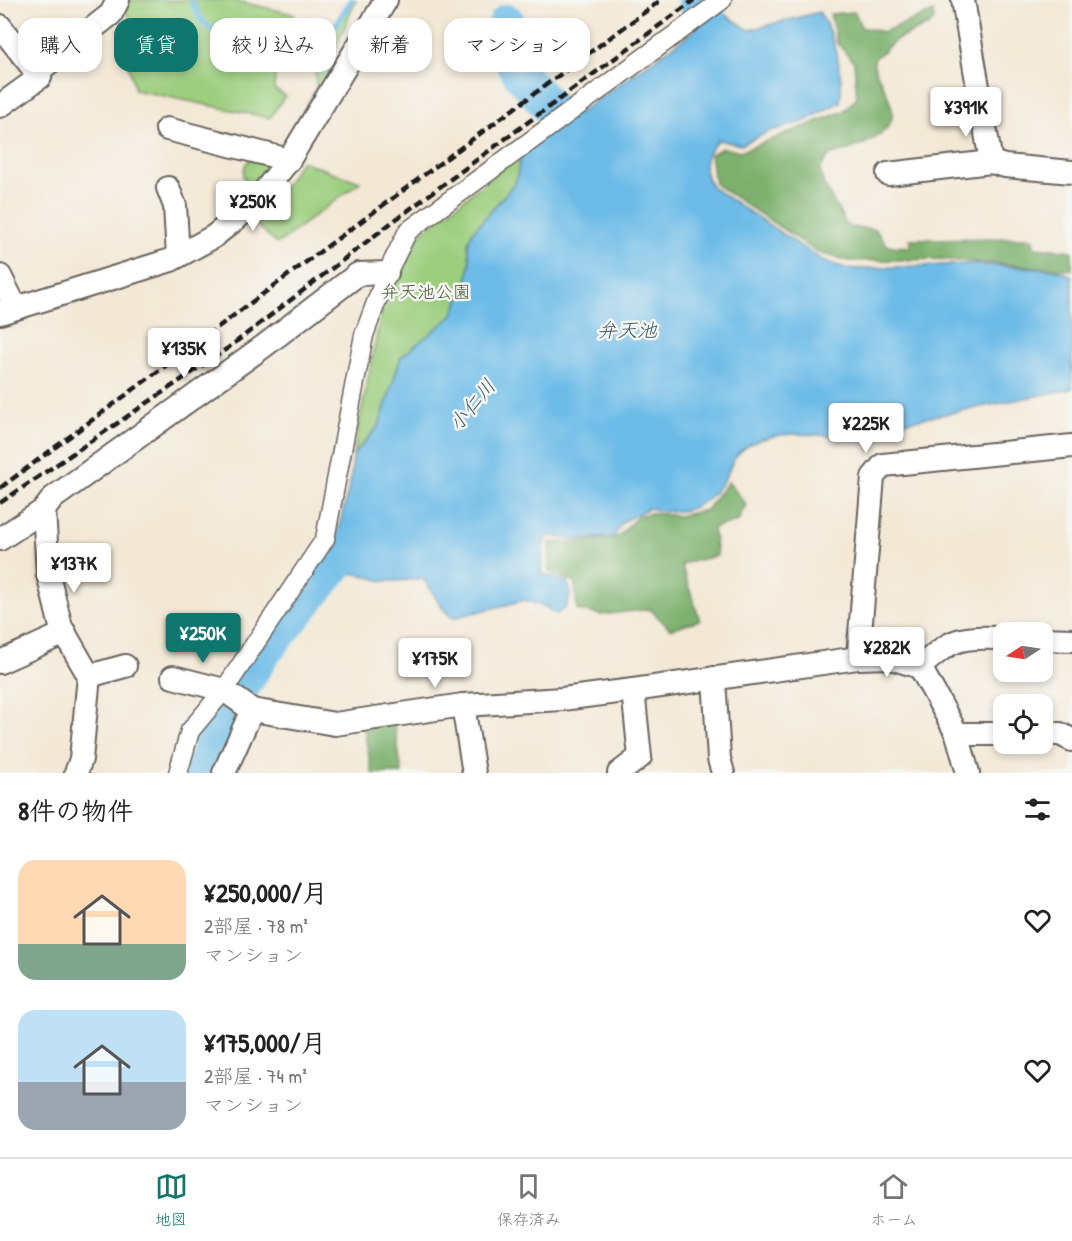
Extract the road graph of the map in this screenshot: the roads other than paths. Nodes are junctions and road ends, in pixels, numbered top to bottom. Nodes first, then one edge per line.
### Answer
1 (118, 0) edge
2 (386, 0) edge
3 (963, 0) edge
4 (719, 3) edge
5 (0, 26) edge
6 (40, 76) junction
7 (0, 106) edge
8 (167, 129) dead end
9 (289, 159) junction
10 (991, 162) junction
11 (1072, 172) edge
12 (888, 174) dead end
13 (168, 188) dead end
14 (178, 256) junction
15 (387, 273) junction
16 (0, 276) edge
17 (8, 310) edge
18 (1072, 446) edge
19 (44, 510) junction
20 (0, 539) edge
21 (65, 633) junction
22 (993, 638) edge
23 (1053, 639) edge
24 (1072, 640) edge
25 (858, 658) junction
26 (0, 662) edge
27 (125, 666) dead end
28 (920, 667) junction
29 (89, 676) junction
30 (173, 677) dead end
31 (714, 678) junction
32 (225, 690) junction
33 (633, 690) junction
34 (463, 705) junction
35 (251, 710) junction
36 (957, 734) junction
37 (993, 734) edge
38 (1053, 734) edge
39 (1072, 740) edge
40 (76, 773) edge
41 (178, 773) edge
42 (224, 773) edge
43 (474, 773) edge
44 (619, 773) edge
45 (723, 773) edge
46 (968, 773) edge

1 - 6 street
2 - 9 street
3 - 10 street
4 - 15 street
5 - 6 street
6 - 7 street
8 - 9 street
9 - 14 street
10 - 11 street
10 - 12 street
13 - 14 street
14 - 17 street
15 - 19 street
15 - 32 street
16 - 17 street
18 - 25 street
19 - 20 street
19 - 21 street
21 - 26 street
21 - 29 street
22 - 28 street
23 - 24 street
25 - 28 street
25 - 31 street
27 - 29 street
28 - 36 street
29 - 40 street
30 - 32 street
31 - 33 street
31 - 45 street
32 - 35 street
32 - 41 street
33 - 34 street
33 - 44 street
34 - 35 street
34 - 43 street
35 - 42 street
36 - 37 street
36 - 46 street
38 - 39 street

